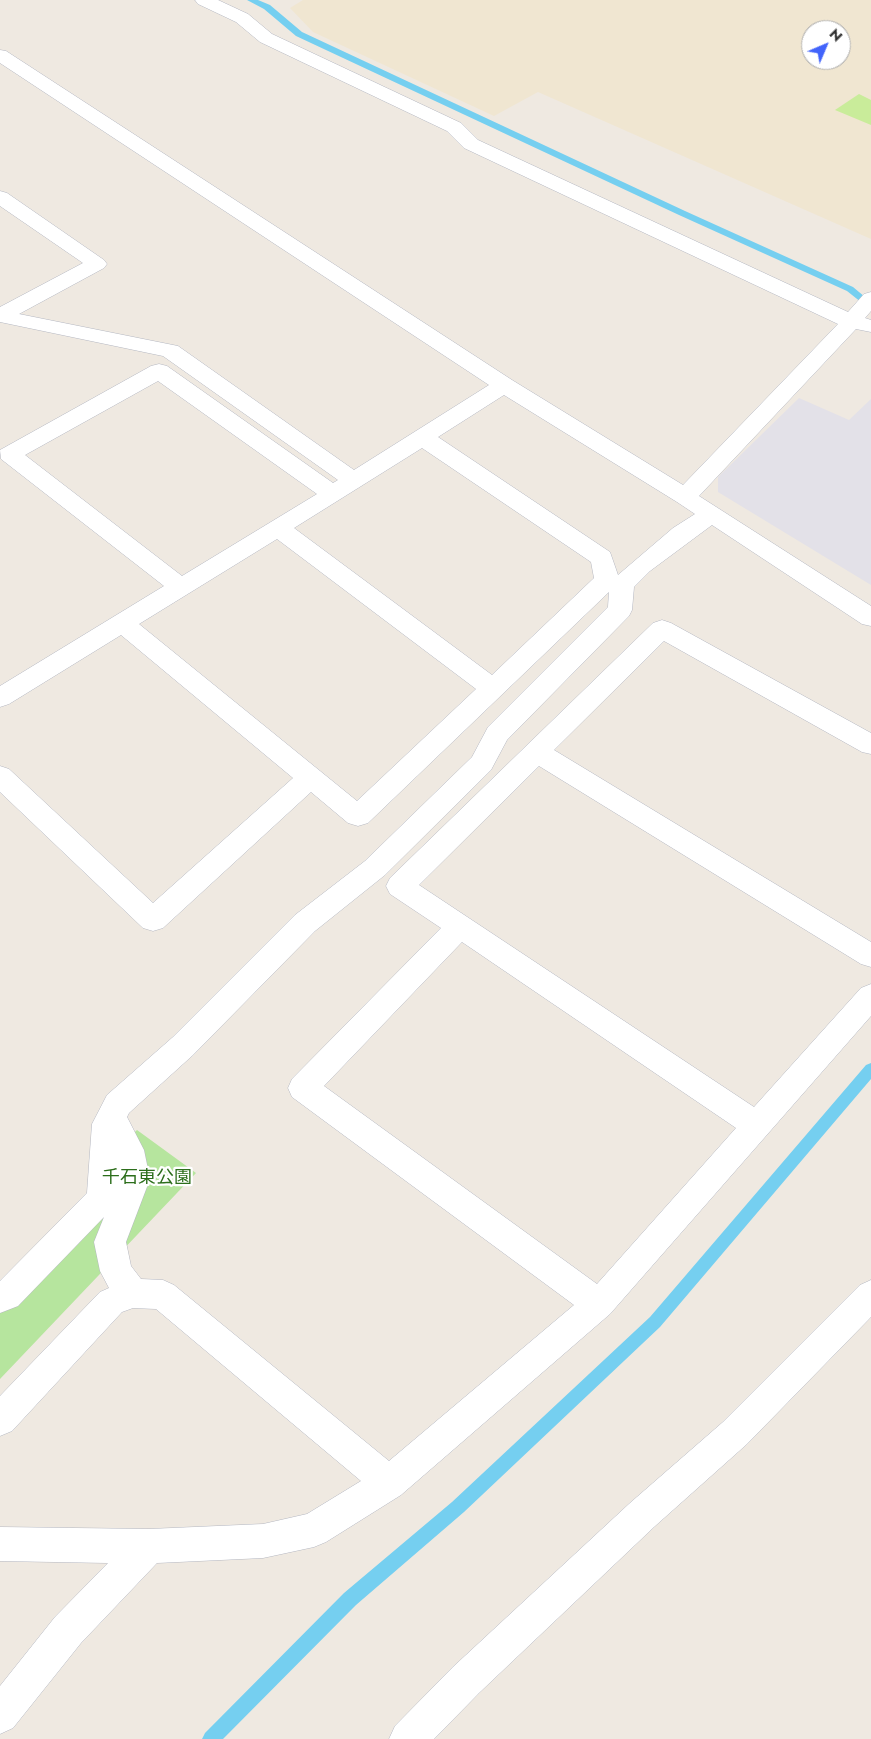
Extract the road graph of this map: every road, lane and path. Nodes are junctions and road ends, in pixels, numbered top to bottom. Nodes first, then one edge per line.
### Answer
1 (204, 0) edge
2 (0, 55) edge
3 (0, 196) edge
4 (871, 298) edge
5 (0, 316) edge
6 (23, 321) junction
7 (861, 324) edge
8 (0, 333) edge
9 (179, 358) junction
10 (159, 371) junction
11 (504, 385) junction
12 (423, 438) junction
13 (354, 481) junction
14 (333, 494) junction
15 (685, 497) junction
16 (712, 514) junction
17 (278, 528) junction
18 (182, 588) junction
19 (871, 618) edge
20 (123, 624) junction
21 (5, 686) edge
22 (492, 688) junction
23 (871, 745) edge
24 (537, 752) junction
25 (0, 776) edge
26 (311, 777) junction
27 (460, 927) junction
28 (871, 956) edge
29 (871, 996) edge
30 (111, 1117) junction
31 (758, 1126) junction
32 (132, 1293) junction
33 (871, 1295) edge
34 (0, 1298) edge
35 (599, 1304) junction
36 (0, 1420) edge
37 (389, 1483) junction
38 (0, 1544) edge
39 (149, 1546) junction
40 (0, 1715) edge
41 (408, 1739) edge

1 - 7 street
2 - 11 street
3 - 5 street
4 - 7 street
5 - 6 street
6 - 8 street
6 - 9 street
7 - 15 street
9 - 10 street
9 - 13 street
10 - 14 street
10 - 18 street
11 - 12 street
11 - 15 street
12 - 13 street
12 - 22 street
13 - 14 street
14 - 17 street
15 - 16 street
16 - 19 street
16 - 30 street
17 - 18 street
17 - 22 street
18 - 20 street
20 - 21 street
20 - 26 street
22 - 26 street
23 - 24 street
24 - 27 street
24 - 28 street
25 - 26 street
27 - 31 street
27 - 35 street
29 - 31 street
30 - 32 street
30 - 34 street
31 - 35 street
32 - 36 street
32 - 37 street
33 - 41 street
35 - 37 street
37 - 39 street
38 - 39 street
39 - 40 street

